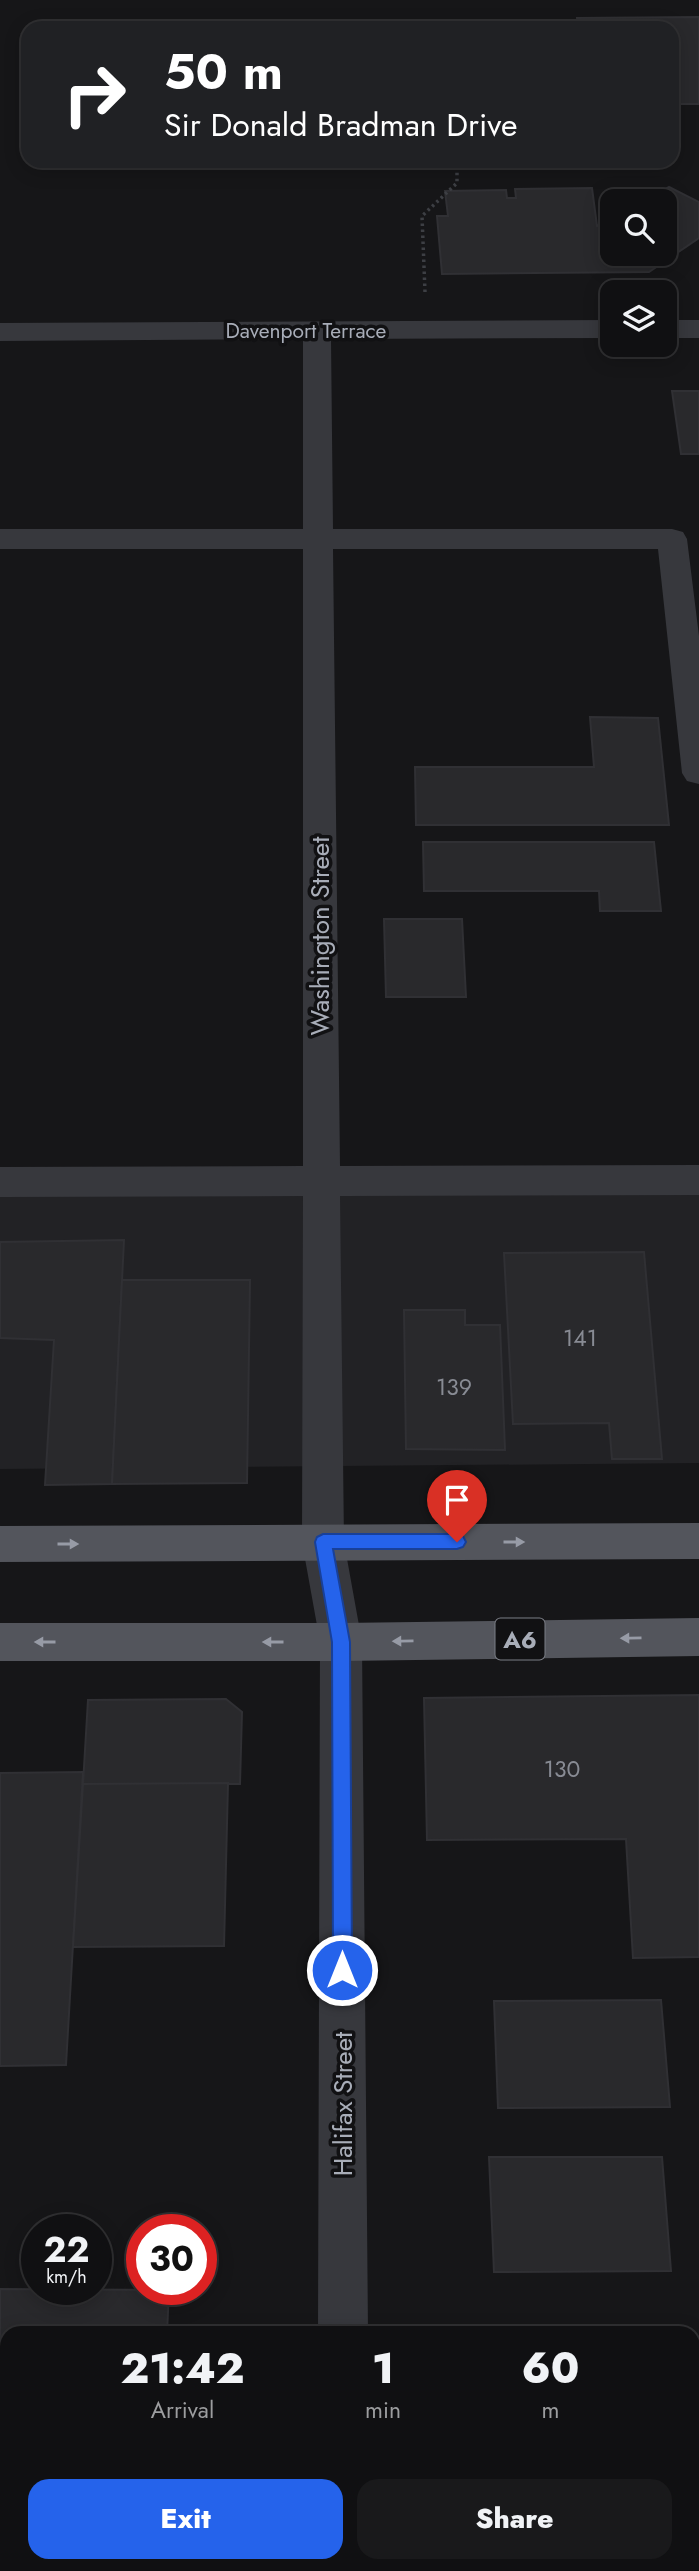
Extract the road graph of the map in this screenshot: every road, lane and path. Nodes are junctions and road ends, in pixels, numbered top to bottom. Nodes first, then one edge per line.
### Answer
1 (457, 168) edge
2 (425, 297) dead end
3 (600, 329) edge
4 (677, 329) edge
5 (699, 329) edge
6 (317, 331) junction
7 (0, 332) edge
8 (318, 538) junction
9 (0, 539) edge
10 (699, 773) edge
11 (699, 1180) edge
12 (0, 1182) edge
13 (321, 1182) junction
14 (699, 1541) edge
15 (323, 1542) junction
16 (0, 1544) edge
17 (699, 1637) edge
18 (0, 1642) edge
19 (341, 1642) junction
20 (343, 2326) edge

1 - 2 path
3 - 6 street, Davenport Terrace
4 - 5 street
6 - 7 street, Davenport Terrace
6 - 8 street, Washington Street
8 - 9 street
8 - 10 street
8 - 13 street, Washington Street
11 - 13 street
12 - 13 street
13 - 15 street, Washington Street
15 -> 14 main road
16 -> 15 main road
15 - 19 street, Halifax Street
17 -> 19 main road, A6
19 -> 18 main road, A6
19 - 20 street, Halifax Street

